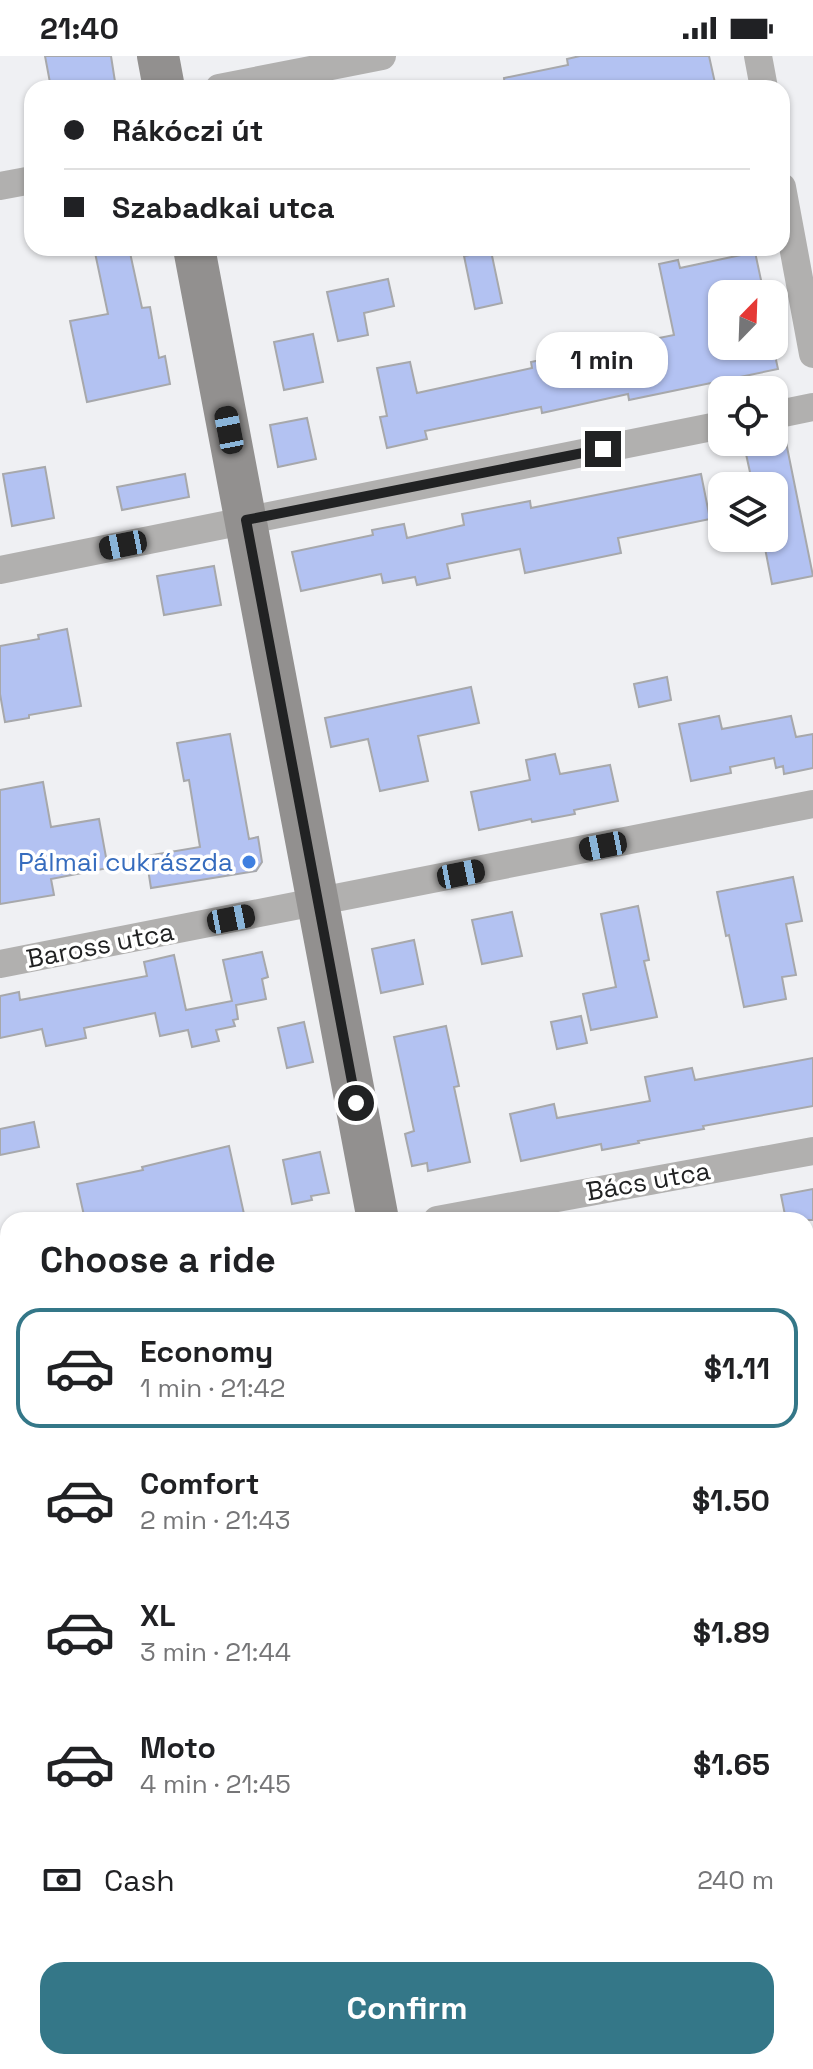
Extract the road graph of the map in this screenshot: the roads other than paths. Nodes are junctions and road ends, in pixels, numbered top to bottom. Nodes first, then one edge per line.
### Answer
1 (158, 56) edge
2 (382, 56) edge
3 (758, 56) edge
4 (162, 80) edge
5 (260, 80) edge
6 (762, 80) edge
7 (24, 182) edge
8 (0, 186) edge
9 (790, 230) edge
10 (196, 256) edge
11 (813, 354) edge
12 (813, 407) edge
13 (788, 412) edge
14 (708, 428) edge
15 (246, 520) junction
16 (0, 570) edge
17 (813, 804) edge
18 (318, 903) junction
19 (0, 964) edge
20 (813, 1151) edge
21 (376, 1212) edge
22 (481, 1212) edge

1 - 4 street
2 - 5 street
3 - 6 street
7 - 8 street
9 - 11 street
10 - 15 street
12 - 13 street
14 - 15 street
15 - 16 street
15 - 18 street
17 - 18 street, Baross utca
18 - 19 street, Baross utca
18 - 21 street
20 - 22 street, Bács utca

